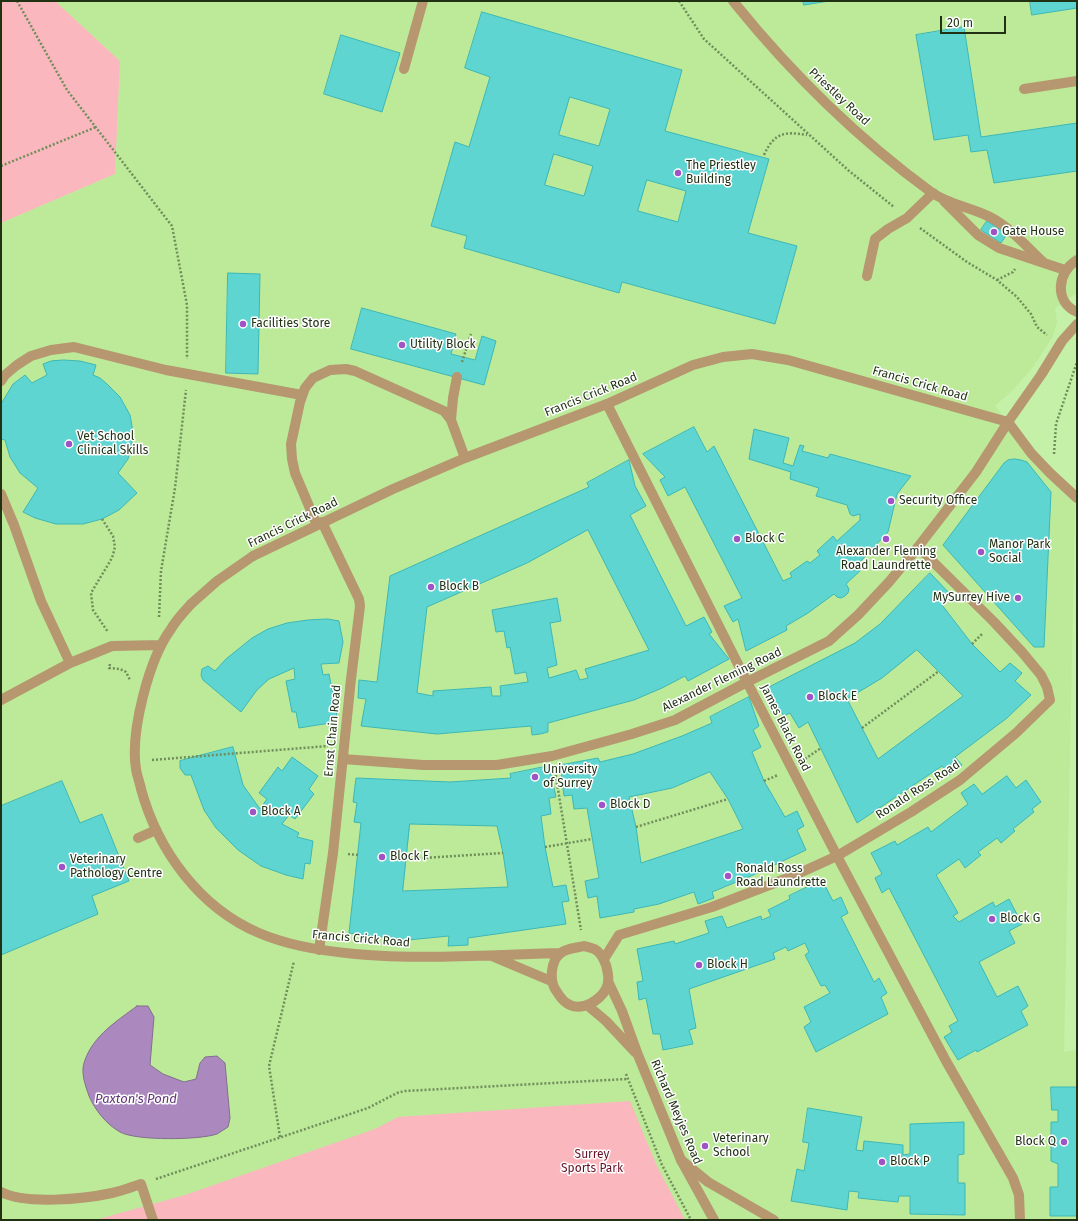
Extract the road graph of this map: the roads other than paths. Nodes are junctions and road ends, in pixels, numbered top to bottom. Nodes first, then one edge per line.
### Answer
1 (422, 1) edge
2 (733, 1) edge
3 (404, 69) dead end
4 (1077, 82) edge
5 (1024, 89) dead end
6 (937, 196) junction
7 (1077, 260) edge
8 (1042, 262) junction
9 (1065, 270) junction
10 (867, 276) dead end
11 (1077, 312) edge
12 (1077, 324) edge
13 (457, 378) road end
14 (1, 382) edge
15 (302, 395) junction
16 (607, 404) junction
17 (451, 420) junction
18 (1008, 422) junction
19 (464, 458) junction
20 (1, 494) edge
21 (1077, 498) edge
22 (320, 523) junction
23 (918, 547) junction
24 (161, 645) junction
25 (70, 663) junction
26 (747, 682) junction
27 (1, 700) edge
28 (343, 759) junction
29 (156, 830) junction
30 (138, 838) dead end
31 (837, 856) junction
32 (319, 950) junction
33 (561, 953) junction
34 (490, 956) junction
35 (604, 960) junction
36 (552, 981) junction
37 (608, 981) junction
38 (587, 1005) junction
39 (638, 1055) junction
40 (681, 1160) junction
41 (1, 1192) edge
42 (153, 1220) edge
43 (714, 1220) edge
44 (774, 1220) edge
45 (1020, 1220) edge

1 - 3 street
2 - 6 street, Priestley Road
4 - 5 street
6 - 8 street, Priestley Road
6 - 8 street, Priestley Road
6 - 10 street
7 - 9 street
8 - 9 street, Priestley Road
9 - 11 street
12 - 18 street, Alexander Fleming Road
13 - 17 street
14 - 15 street
15 - 17 street
15 - 22 street, Ernst Chain Road
16 - 18 street, Francis Crick Road
16 - 19 street, Francis Crick Road
16 - 26 street, James Black Road
17 - 19 street
18 - 21 street
18 - 23 street, Alexander Fleming Road
19 - 22 street, Francis Crick Road
20 - 25 street
22 - 24 street, Francis Crick Road
22 - 28 street, Ernst Chain Road
23 - 26 street, Alexander Fleming Road
23 - 31 street, Ronald Ross Road
24 - 25 street
24 - 29 street, Francis Crick Road
25 - 27 street
26 - 28 street, Alexander Fleming Road
26 - 31 street, James Black Road
28 - 32 street, Ernst Chain Road
29 - 30 street
29 - 32 street, Francis Crick Road
31 - 35 street, Ronald Ross Road
31 - 45 street, James Black Road
32 - 34 street, Francis Crick Road
33 - 34 street, Francis Crick Road
33 - 35 street
33 - 36 street
34 - 36 street, Francis Crick Road
35 - 37 street
36 - 38 street
37 - 38 street
37 - 39 street, Richard Meyjes Road
38 - 39 street, Richard Meyjes Road
39 - 40 street, Richard Meyjes Road
40 - 43 street, Richard Meyjes Road
40 - 44 street
41 - 42 street

